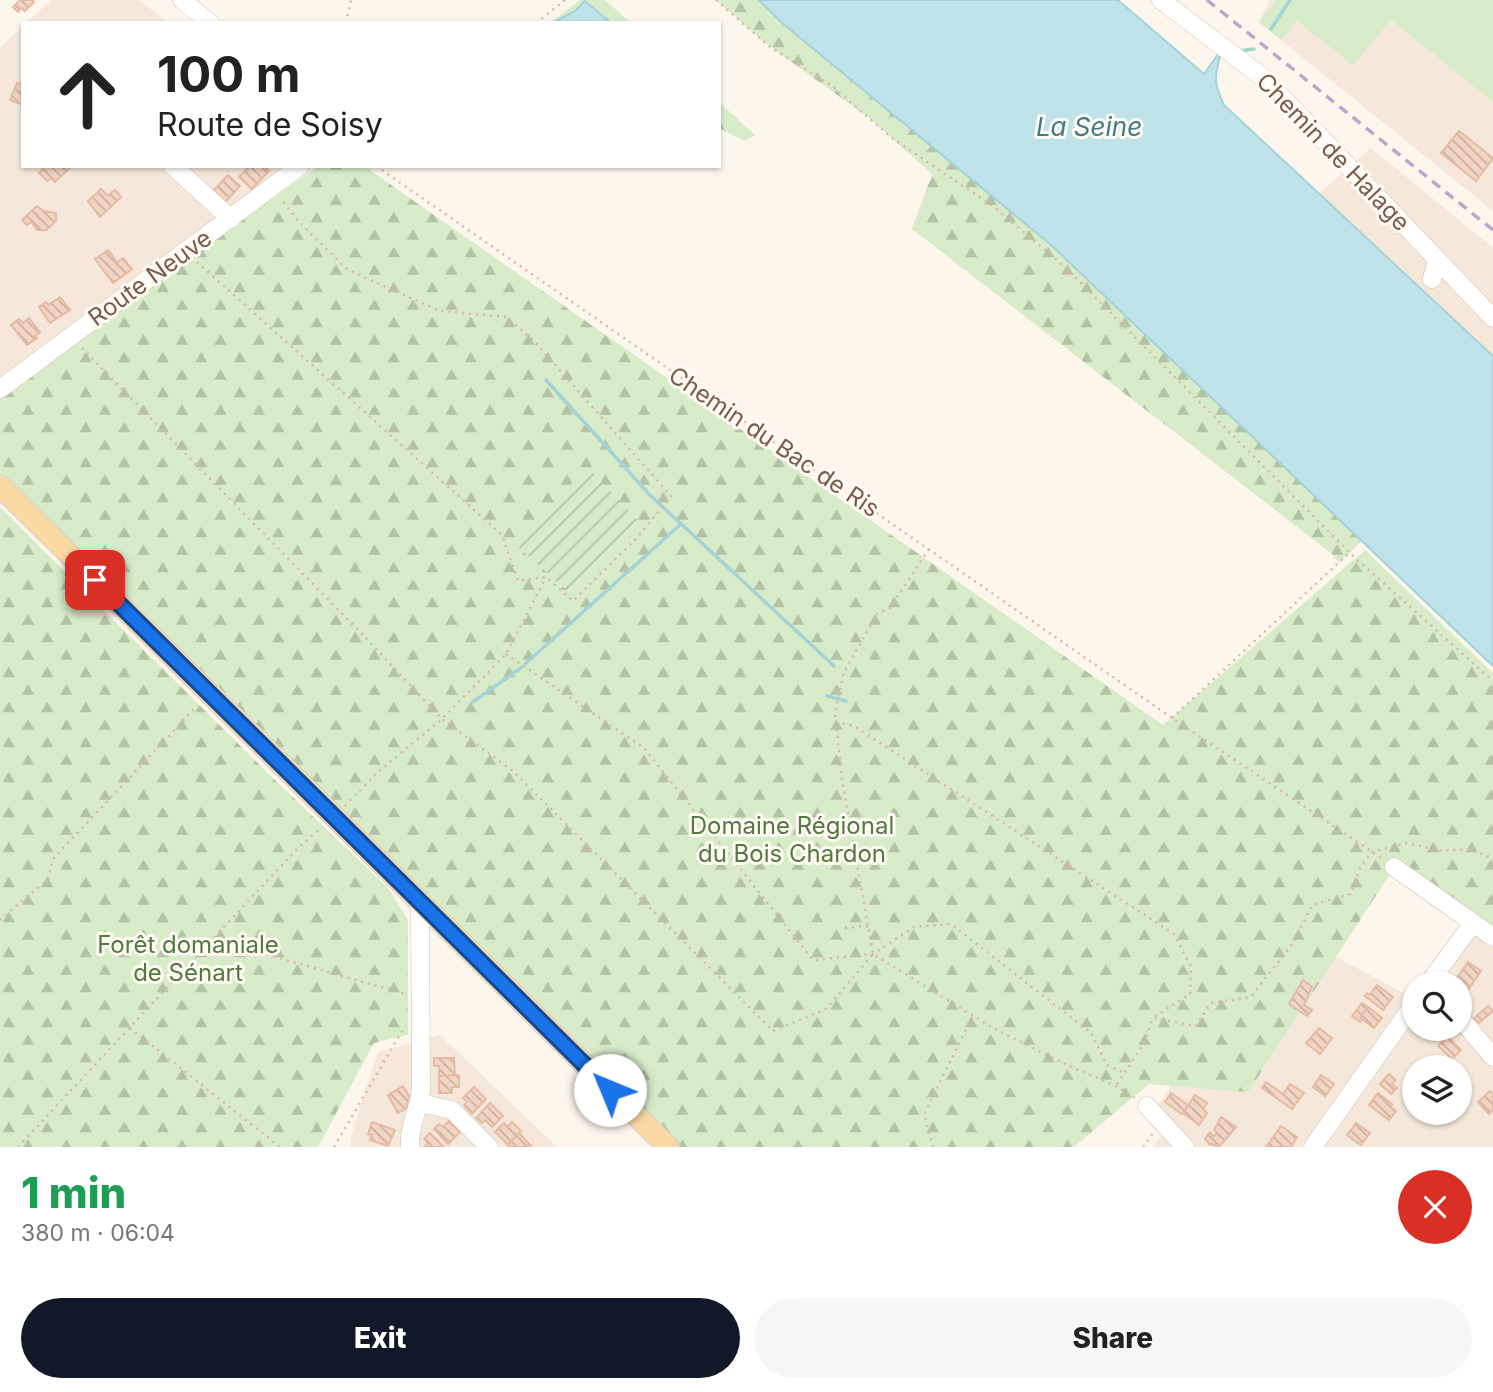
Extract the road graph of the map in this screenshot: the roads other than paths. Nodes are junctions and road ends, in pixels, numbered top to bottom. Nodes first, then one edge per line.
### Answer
1 (182, 0) edge
2 (1161, 0) edge
3 (208, 21) edge
4 (175, 168) edge
5 (297, 168) edge
6 (231, 219) junction
7 (1437, 261) junction
8 (1432, 279) dead end
9 (1493, 318) edge
10 (0, 389) edge
11 (0, 486) edge
12 (1394, 867) road end
13 (420, 902) junction
14 (1473, 923) junction
15 (1493, 937) edge
16 (1438, 971) edge
17 (1402, 1021) edge
18 (1472, 1032) edge
19 (1493, 1057) edge
20 (420, 1102) junction
21 (1147, 1106) road end
22 (410, 1147) edge
23 (489, 1147) edge
24 (668, 1147) edge
25 (1185, 1147) edge
26 (1313, 1147) edge

1 - 3 street
2 - 7 street, Chemin de Halage
4 - 6 street
5 - 6 street, Route Neuve
6 - 10 street, Route Neuve
7 - 8 street
7 - 9 street, Chemin de Halage
11 - 13 main road
12 - 14 street
13 - 20 street
13 - 24 main road
14 - 15 street
14 - 16 street
17 - 26 street
18 - 19 street
20 - 22 street
20 - 23 street
21 - 25 street

